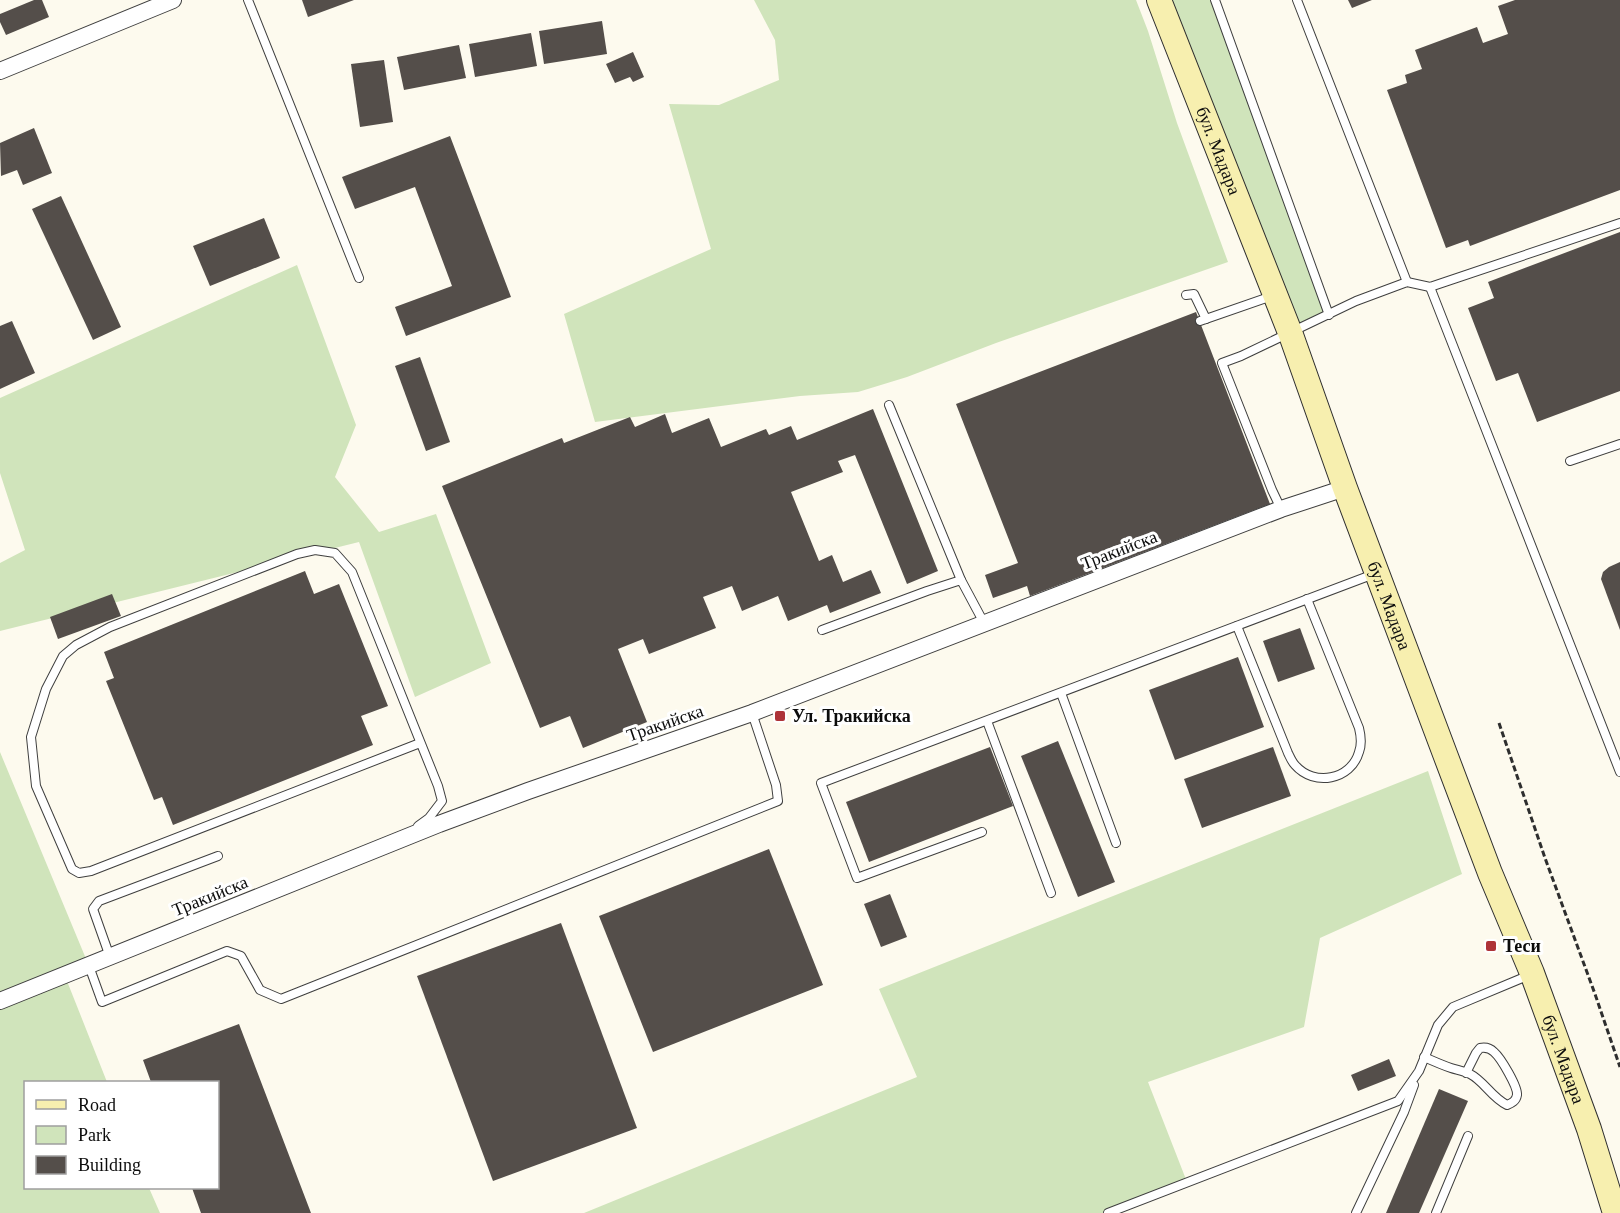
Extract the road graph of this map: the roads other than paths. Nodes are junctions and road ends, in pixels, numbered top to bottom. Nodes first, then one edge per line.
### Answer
1 (173, 0) edge
2 (248, 0) edge
3 (1159, 0) edge
4 (1215, 0) edge
5 (1297, 0) edge
6 (0, 71) edge
7 (1620, 224) edge
8 (359, 278) dead end
9 (1407, 282) junction
10 (1430, 287) junction
11 (1186, 295) dead end
12 (1275, 295) junction
13 (1329, 315) junction
14 (1290, 332) junction
15 (889, 405) dead end
16 (1620, 444) edge
17 (1570, 461) dead end
18 (1346, 488) junction
19 (1281, 509) junction
20 (1377, 573) junction
21 (962, 580) junction
22 (1307, 599) junction
23 (984, 623) junction
24 (1238, 626) junction
25 (822, 630) dead end
26 (1061, 693) junction
27 (752, 713) junction
28 (987, 721) junction
29 (420, 742) junction
30 (1620, 772) edge
31 (982, 832) dead end
32 (402, 839) junction
33 (1116, 843) dead end
34 (218, 856) dead end
35 (1051, 892) dead end
36 (110, 957) junction
37 (89, 966) junction
38 (1532, 974) junction
39 (0, 1001) edge
40 (1424, 1057) junction
41 (1419, 1071) junction
42 (1466, 1073) junction
43 (1468, 1137) dead end
44 (1108, 1213) edge
45 (1356, 1213) edge
46 (1436, 1213) edge
47 (1615, 1213) edge

1 - 6 street
2 - 8 lane
3 - 12 main road, бул. Мадара
4 - 13 lane
5 - 9 lane
7 - 10 lane
9 - 10 lane
9 - 13 lane
10 - 30 lane
11 - 12 lane
12 - 14 main road, бул. Мадара
13 - 14 lane
14 - 18 main road, бул. Мадара
14 - 19 lane
15 - 21 lane
16 - 17 lane
18 - 19 street, Тракийска
18 - 20 main road, бул. Мадара
19 - 23 street, Тракийска
20 - 22 lane
20 - 38 main road, бул. Мадара
21 - 23 lane
21 - 25 lane
22 - 24 lane
22 - 24 lane
23 - 27 street, Тракийска
24 - 26 lane
26 - 28 lane
26 - 33 lane
27 - 32 street, Тракийска
27 - 37 lane
28 - 31 lane
28 - 35 lane
29 - 29 lane
29 - 32 lane
32 - 36 street, Тракийска
34 - 36 lane
36 - 37 street, Тракийска
37 - 39 street, Тракийска
38 - 40 lane
38 - 47 main road, бул. Мадара
40 - 41 lane
40 - 42 lane
41 - 44 lane
41 - 45 lane
42 - 42 lane
43 - 46 lane

